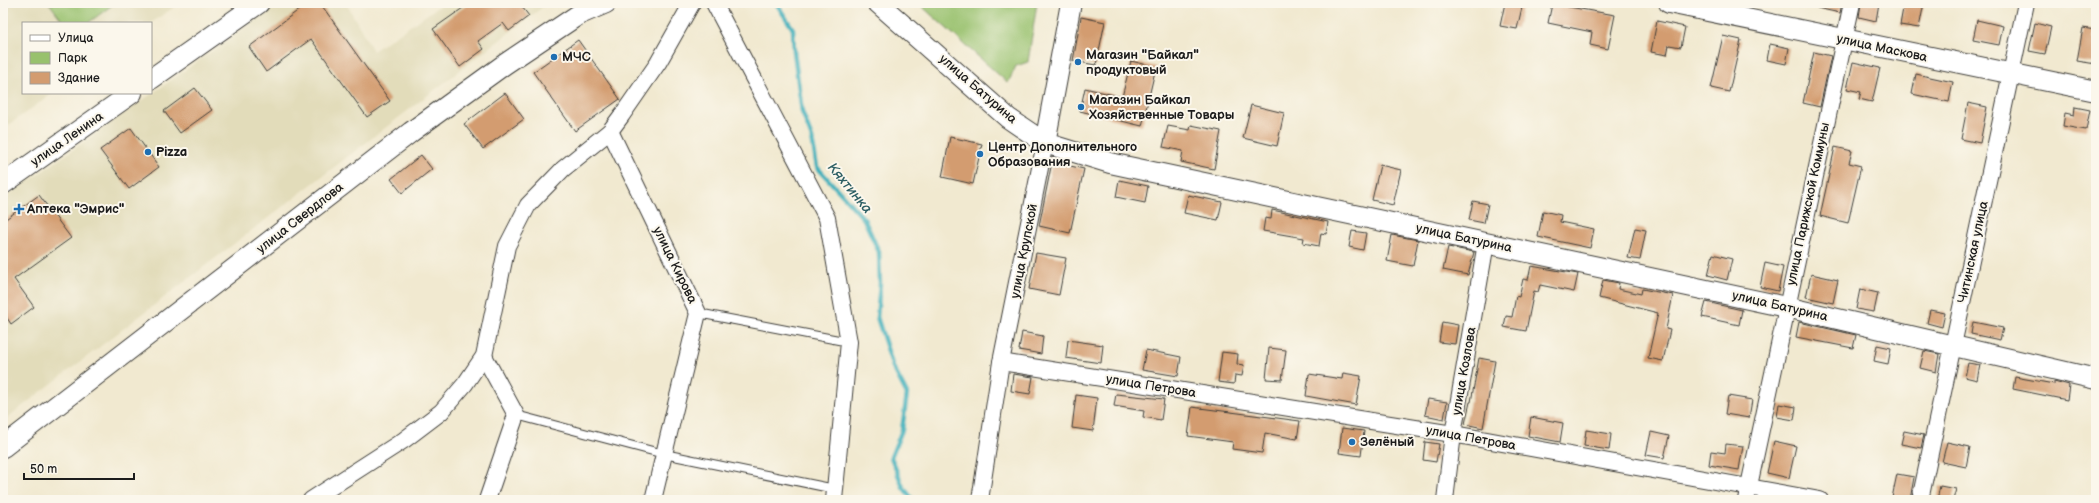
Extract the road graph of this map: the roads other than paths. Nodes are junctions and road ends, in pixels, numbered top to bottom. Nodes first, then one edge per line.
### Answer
1 (259, 3) edge
2 (606, 3) edge
3 (692, 3) edge
4 (714, 3) edge
5 (878, 3) edge
6 (1071, 3) edge
7 (1669, 3) edge
8 (1852, 3) edge
9 (2026, 3) edge
10 (1844, 40) junction
11 (2011, 75) junction
12 (152, 78) edge
13 (2096, 92) edge
14 (131, 94) edge
15 (610, 131) junction
16 (1045, 143) junction
17 (3, 184) edge
18 (1486, 243) junction
19 (1786, 307) junction
20 (698, 313) junction
21 (849, 342) junction
22 (1953, 347) junction
23 (484, 356) junction
24 (1002, 362) junction
25 (2096, 379) edge
26 (516, 414) junction
27 (1453, 434) junction
28 (3, 447) edge
29 (664, 454) junction
30 (1747, 493) edge
31 (837, 496) edge
32 (311, 500) edge
33 (487, 500) edge
34 (653, 500) edge
35 (980, 500) edge
36 (1445, 500) edge
37 (1820, 500) edge
38 (1920, 500) edge

1 - 12 street
2 - 28 street, улица Свердлова
3 - 15 street
4 - 21 street
5 - 16 street, улица Батурина
6 - 16 street, улица Крупской
7 - 10 street, улица Маскова
8 - 10 street, улица Парижской Коммуны
9 - 11 street, Читинская улица
10 - 11 street, улица Маскова
10 - 19 street, улица Парижской Коммуны
11 - 13 street, улица Маскова
11 - 22 street, Читинская улица
14 - 17 street, улица Ленина
15 - 20 street, улица Кирова
15 - 23 street
16 - 18 street, улица Батурина
16 - 24 street, улица Крупской
18 - 19 street, улица Батурина
18 - 27 street, улица Козлова
19 - 22 street, улица Батурина
19 - 30 street, улица Парижской Коммуны
20 - 21 lane
20 - 29 street, улица Кирова
21 - 31 street
22 - 25 street, улица Батурина
22 - 38 street, Читинская улица
23 - 26 street
23 - 32 street
24 - 27 street, улица Петрова
24 - 35 street, улица Крупской
26 - 29 lane
26 - 33 street
27 - 30 street, улица Петрова
27 - 36 street, улица Козлова
29 - 31 lane
29 - 34 street, улица Кирова
30 - 37 street, улица Петрова

